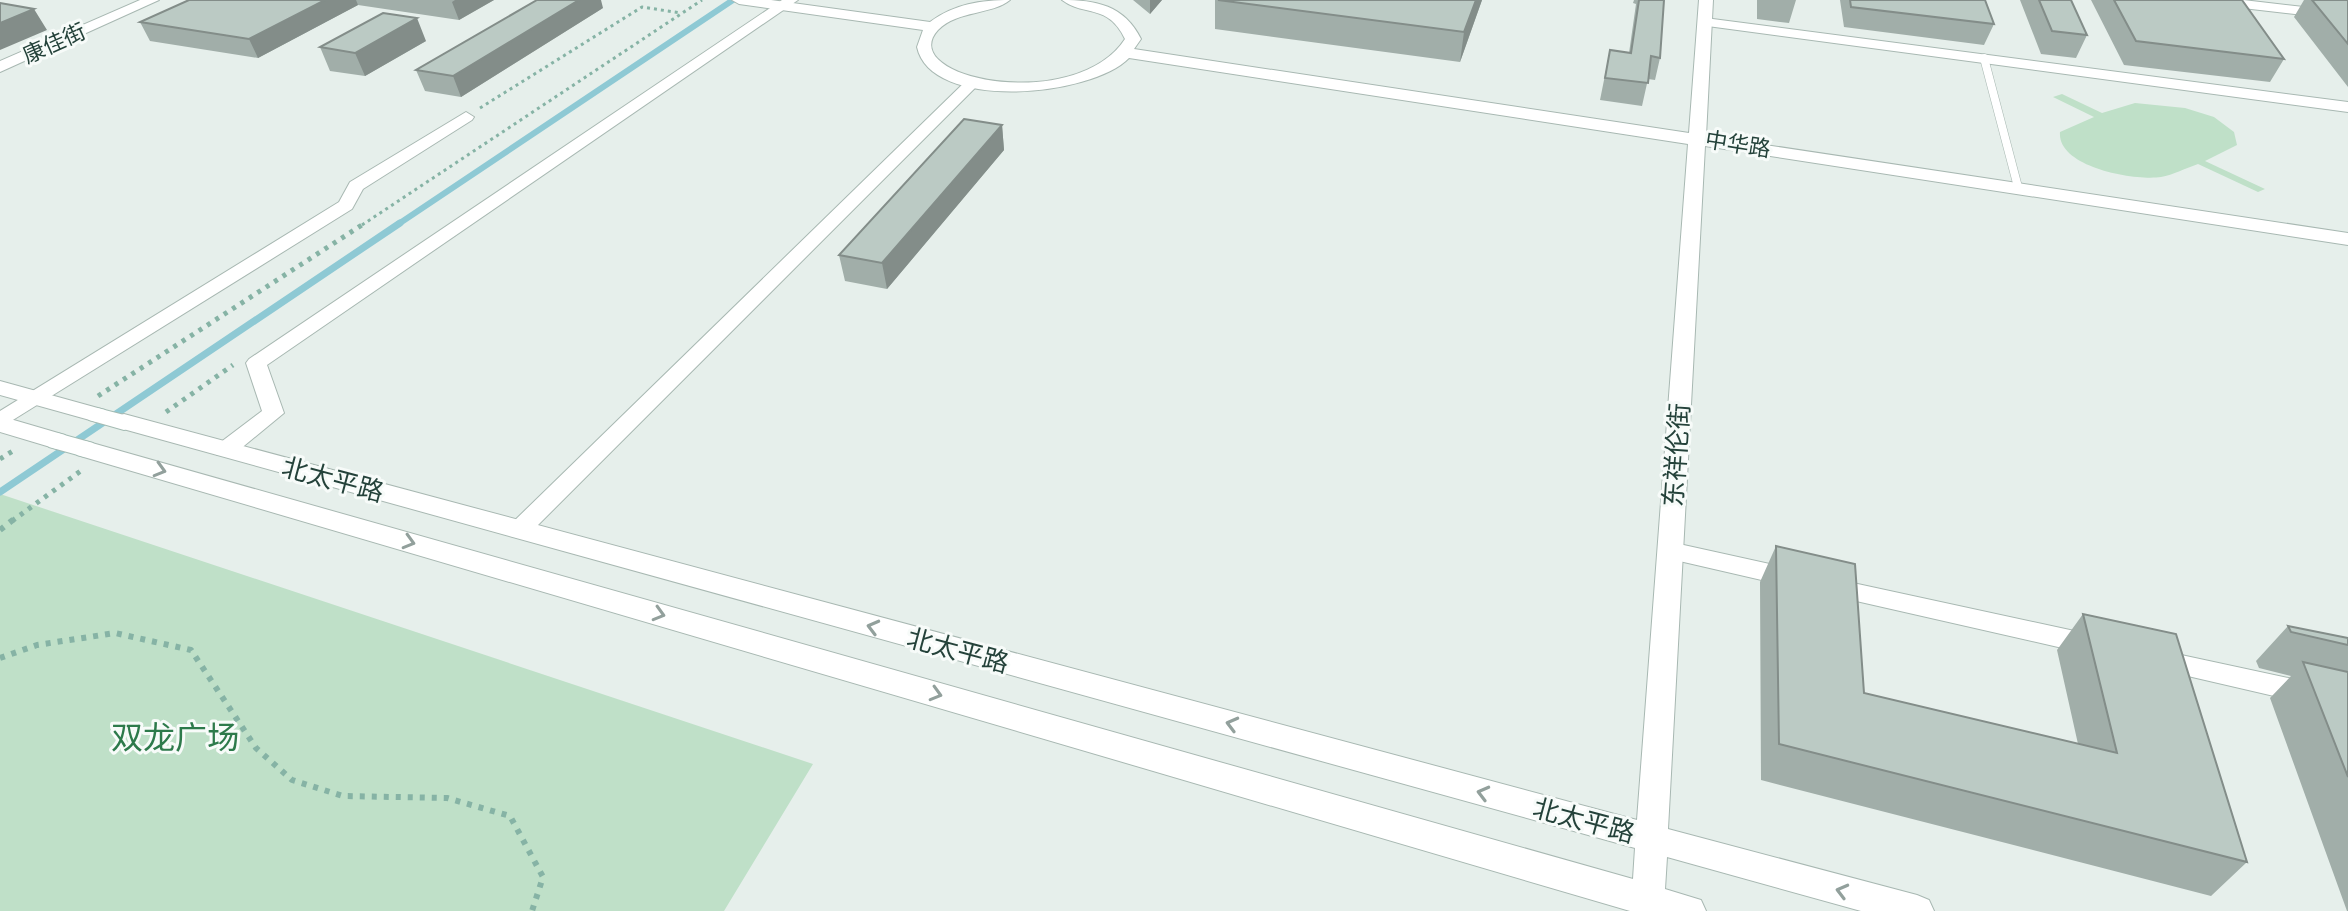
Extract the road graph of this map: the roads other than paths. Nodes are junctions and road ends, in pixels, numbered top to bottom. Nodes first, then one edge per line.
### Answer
1 (152, 0) edge
2 (739, 0) edge
3 (1003, 0) edge
4 (1069, 0) edge
5 (2208, 0) edge
6 (787, 3) edge
7 (1706, 11) edge
8 (2348, 16) edge
9 (933, 27) junction
10 (1128, 53) junction
11 (1984, 58) junction
12 (0, 67) edge
13 (973, 82) junction
14 (2348, 107) edge
15 (466, 117) road end
16 (1699, 138) junction
17 (2018, 187) junction
18 (2348, 239) edge
19 (0, 388) edge
20 (37, 399) junction
21 (0, 423) edge
22 (225, 450) junction
23 (519, 530) junction
24 (1670, 551) junction
25 (2348, 702) edge
26 (1651, 839) junction
27 (1647, 905) edge
28 (1689, 911) edge
29 (1917, 911) edge

1 - 12 street, 康佳街
2 - 6 street
3 - 9 street
4 - 10 street
5 - 8 street
6 - 9 street
6 - 22 street
7 - 11 street
7 - 16 street, 东祥伦街
9 - 13 street
10 - 13 street
10 - 16 street, 中华路
11 - 14 street
11 - 17 lane
13 - 23 street
15 - 20 street
16 - 17 street, 中华路
16 - 24 street, 东祥伦街
17 - 18 street, 中华路
19 - 20 street, 北太平路
20 - 21 street
20 - 22 street, 北太平路
21 -> 27 street, 北太平路
22 - 23 street, 北太平路
26 -> 23 street, 北太平路
24 - 25 street
24 - 26 street, 东祥伦街
26 - 27 street, 东祥伦街
29 -> 26 street, 北太平路
27 - 28 street, 北太平路

